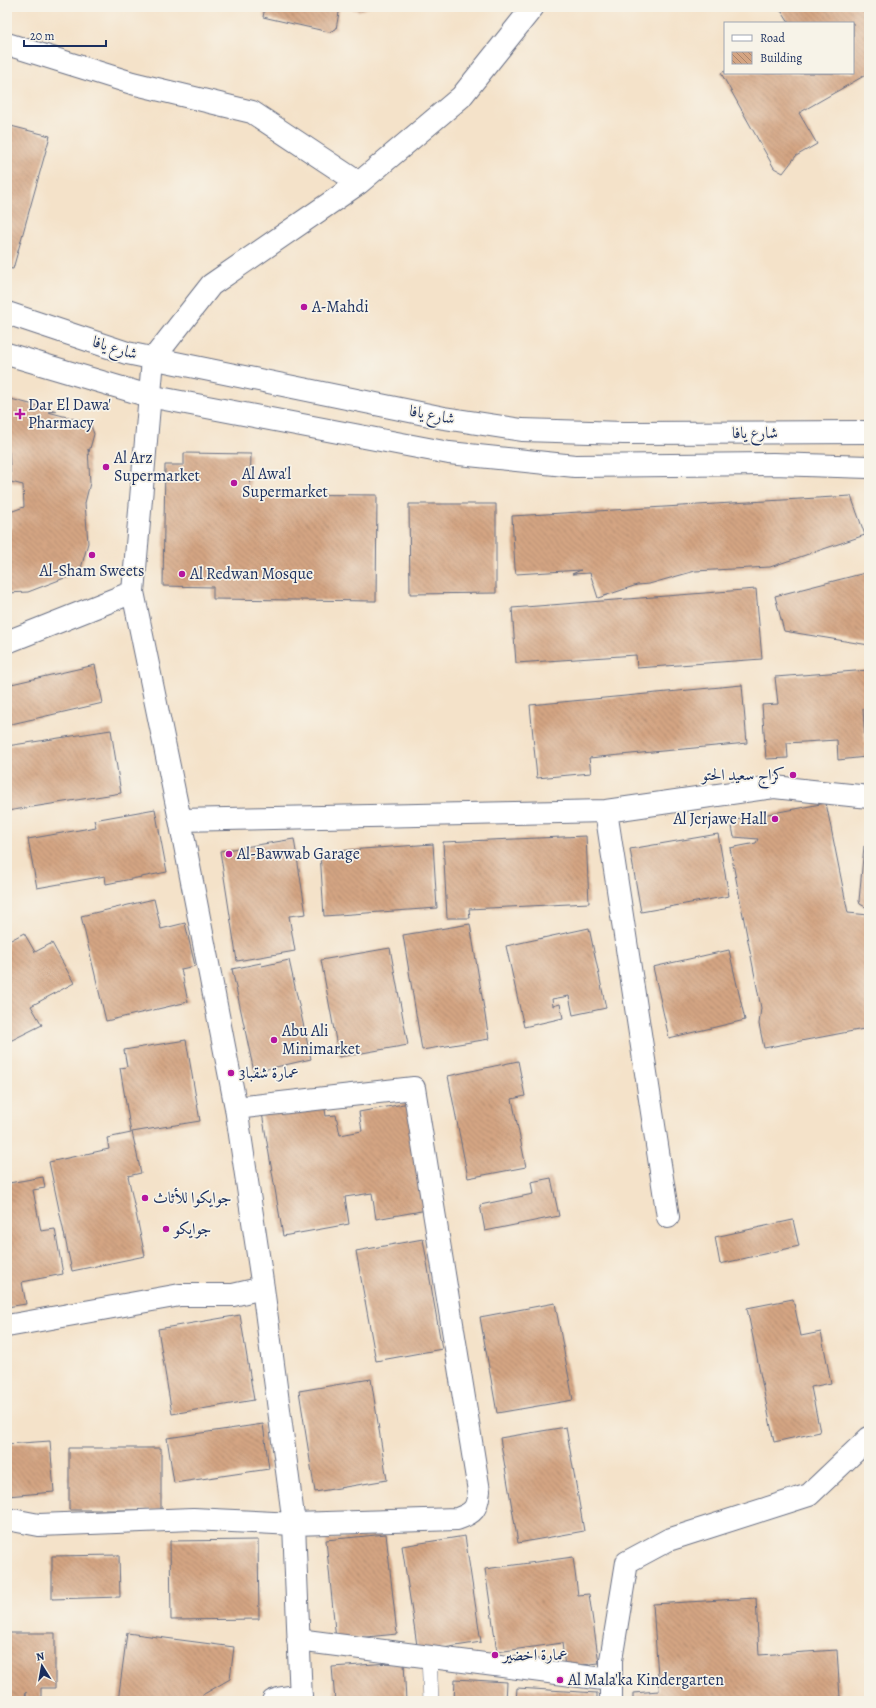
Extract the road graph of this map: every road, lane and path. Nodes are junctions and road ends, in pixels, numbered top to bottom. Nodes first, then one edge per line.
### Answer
1 (534, 7) edge
2 (7, 44) edge
3 (359, 183) junction
4 (7, 313) edge
5 (7, 354) edge
6 (153, 359) junction
7 (149, 396) junction
8 (869, 432) edge
9 (869, 467) edge
10 (133, 592) junction
11 (7, 642) edge
12 (869, 796) edge
13 (606, 811) junction
14 (180, 820) junction
15 (236, 1108) junction
16 (668, 1216) dead end
17 (263, 1288) junction
18 (7, 1326) edge
19 (869, 1438) edge
20 (7, 1519) edge
21 (294, 1524) junction
22 (298, 1640) junction
23 (429, 1656) junction
24 (611, 1690) edge
25 (301, 1698) edge
26 (273, 1701) edge
27 (431, 1701) edge

1 - 3 street
2 - 3 street
3 - 6 street
4 - 6 street, شارع يافا
5 - 7 street, شارع يافا
6 - 7 street
6 - 8 street, شارع يافا
7 - 9 street, شارع يافا
7 - 10 street
10 - 11 street
10 - 14 street
12 - 13 street
13 - 14 street
13 - 16 street
14 - 15 street
15 - 17 street
15 - 21 street
17 - 18 street
17 - 21 street
19 - 24 street
20 - 21 street
21 - 22 street
22 - 23 street
22 - 25 street
23 - 24 street
23 - 27 lane
25 - 26 street

